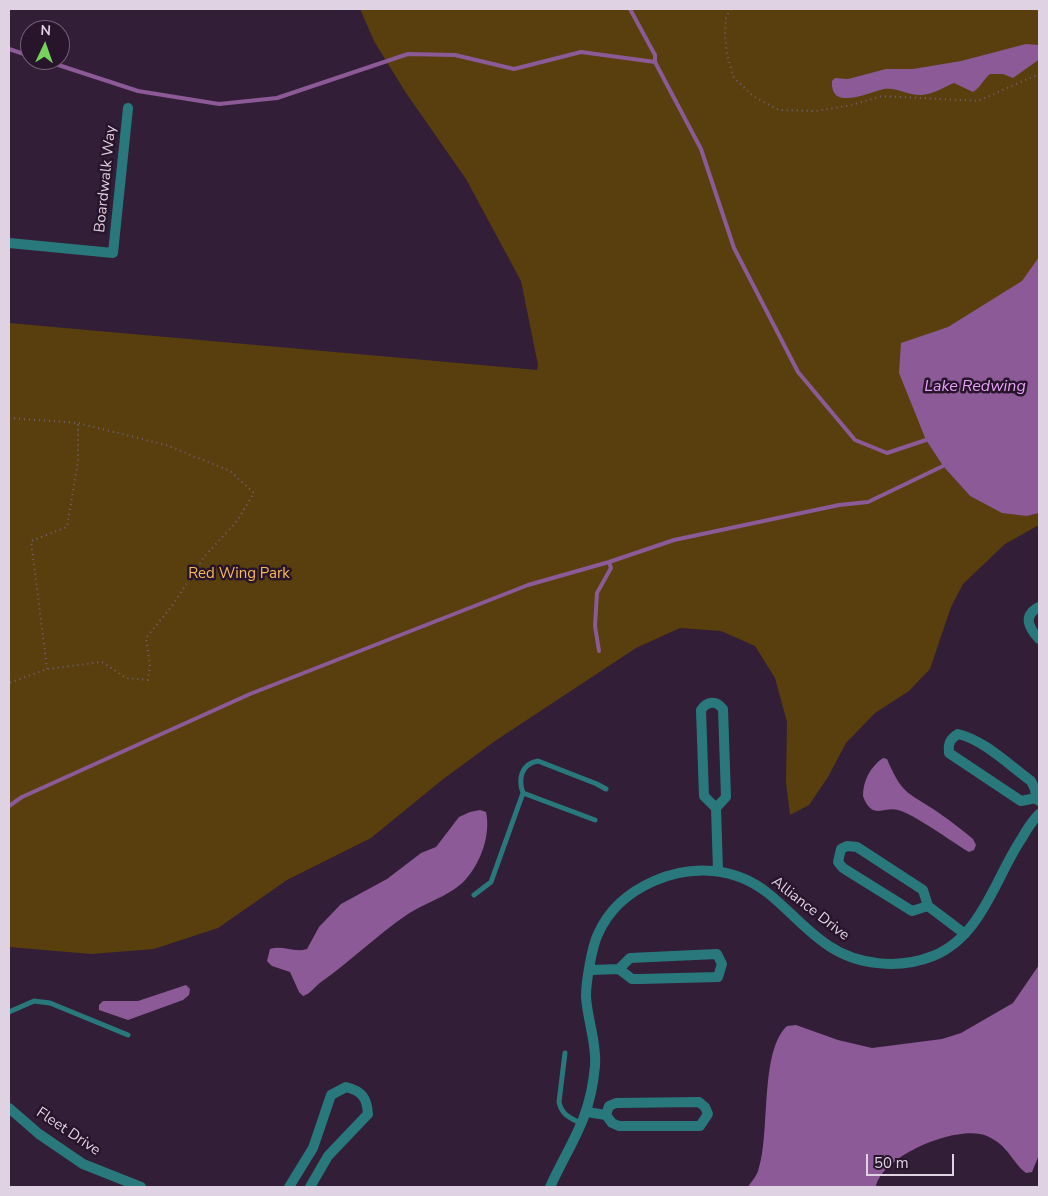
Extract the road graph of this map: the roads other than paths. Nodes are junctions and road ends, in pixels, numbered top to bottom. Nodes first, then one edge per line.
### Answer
1 (128, 108) dead end
2 (9, 243) edge
3 (1039, 607) edge
4 (1039, 639) edge
5 (606, 790) dead end
6 (523, 793) junction
7 (1038, 800) edge
8 (716, 808) junction
9 (1039, 814) edge
10 (595, 820) dead end
11 (718, 870) junction
12 (474, 895) dead end
13 (928, 906) junction
14 (965, 934) junction
15 (619, 969) junction
16 (590, 970) junction
17 (9, 1012) edge
18 (128, 1035) dead end
19 (564, 1053) dead end
20 (9, 1108) edge
21 (587, 1112) junction
22 (606, 1115) junction
23 (583, 1124) junction
24 (141, 1187) edge
25 (289, 1187) edge
26 (310, 1187) edge
27 (550, 1187) edge

1 - 2 street, Boardwalk Way
3 - 4 street
5 - 6 lane
6 - 10 lane
6 - 12 lane
7 - 7 street
8 - 8 street
8 - 11 street
9 - 14 street, Alliance Drive
11 - 14 street, Alliance Drive
11 - 16 street, Alliance Drive
13 - 13 street
13 - 14 street
15 - 15 street
15 - 16 street
16 - 21 street, Alliance Drive
17 - 18 lane
19 - 23 lane
20 - 24 street, Fleet Drive
21 - 22 street
21 - 23 street, Alliance Drive
22 - 22 street
23 - 27 street, Alliance Drive
25 - 26 street

